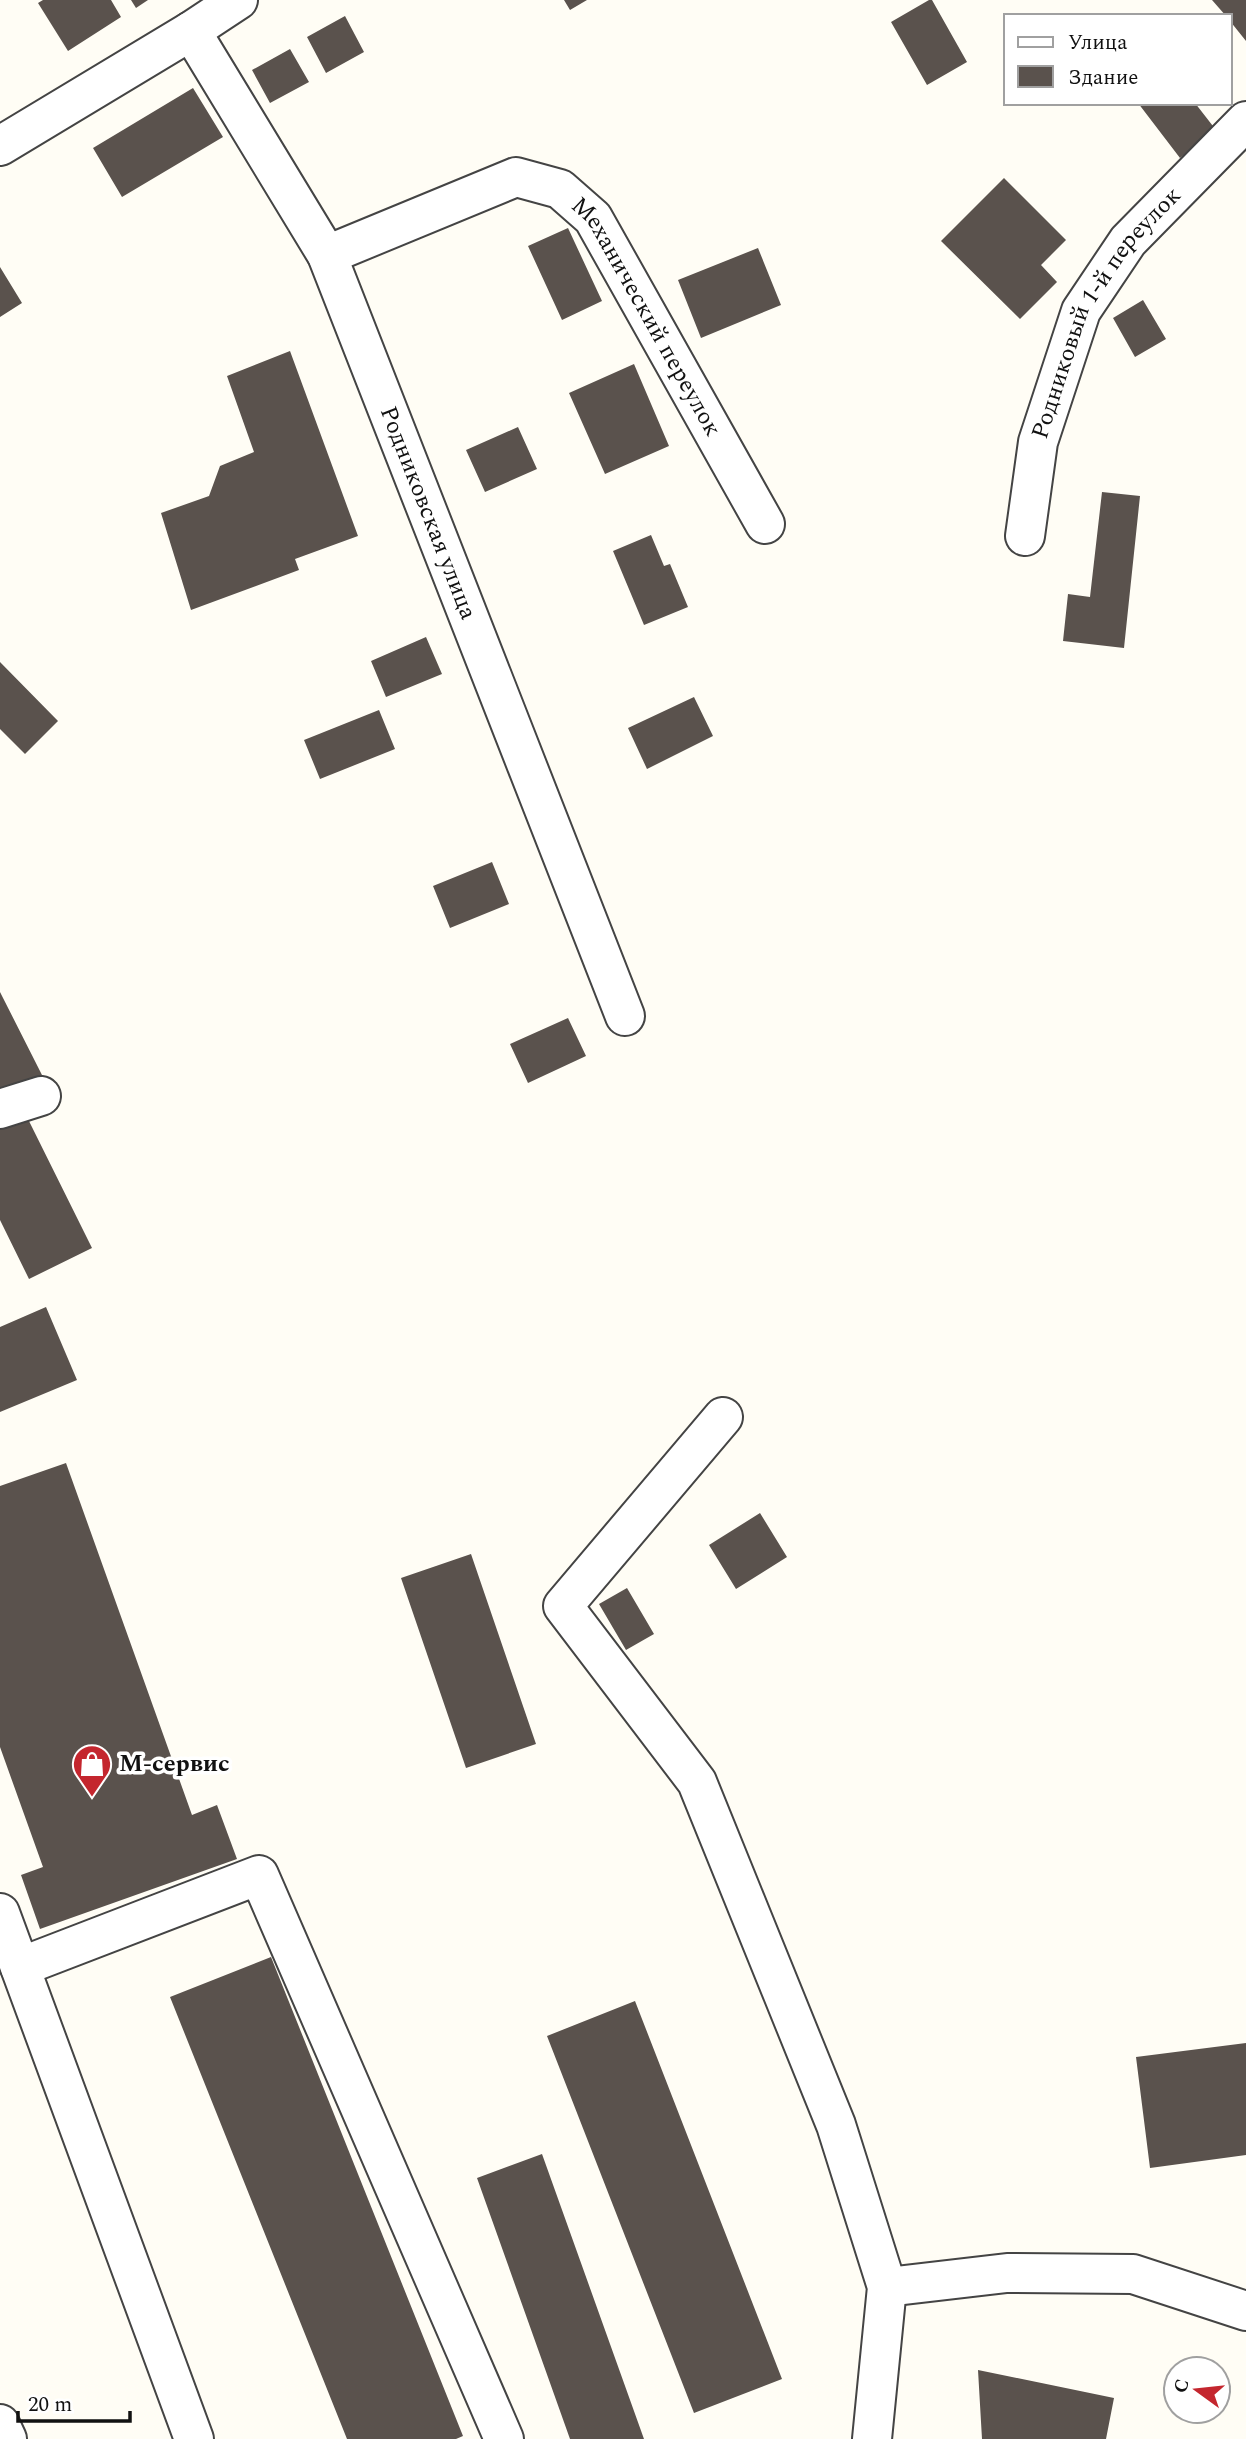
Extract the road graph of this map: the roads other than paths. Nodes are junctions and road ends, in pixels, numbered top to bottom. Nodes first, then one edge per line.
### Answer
1 (238, 0) edge
2 (191, 31) junction
3 (1246, 121) edge
4 (0, 146) edge
5 (327, 254) junction
6 (765, 524) dead end
7 (1025, 536) dead end
8 (625, 1016) dead end
9 (41, 1096) dead end
10 (0, 1109) edge
11 (723, 1418) dead end
12 (0, 1913) edge
13 (20, 1967) junction
14 (887, 2287) junction
15 (1246, 2311) edge
16 (0, 2424) edge
17 (7, 2439) edge
18 (194, 2439) edge
19 (504, 2439) edge
20 (872, 2439) edge

1 - 2 street
2 - 4 street
2 - 5 street, Родниковская улица
3 - 7 street, Родниковый 1-й переулок
5 - 6 street, Механический переулок
5 - 8 street, Родниковская улица
9 - 10 street
11 - 14 street
12 - 13 street
13 - 18 street
13 - 19 street
14 - 15 street
14 - 20 street
16 - 17 street

